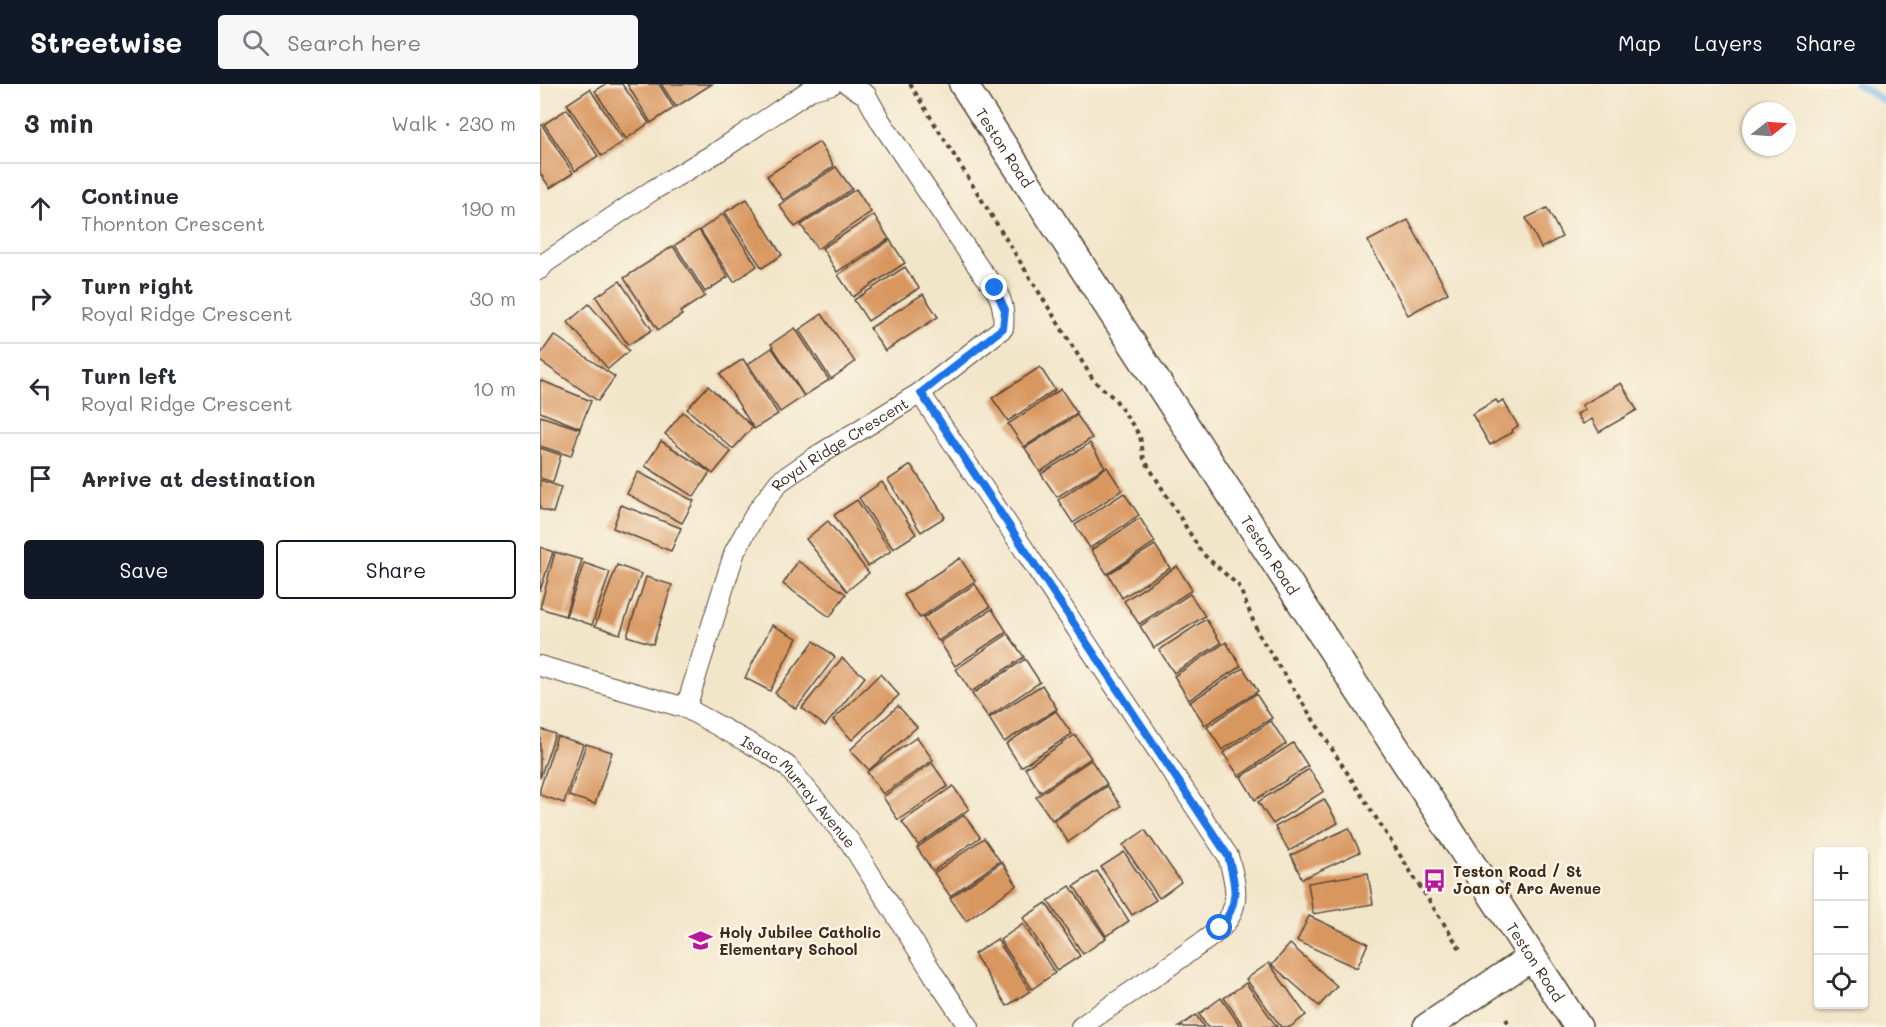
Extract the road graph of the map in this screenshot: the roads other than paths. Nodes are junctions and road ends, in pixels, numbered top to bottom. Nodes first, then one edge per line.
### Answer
1 (832, 84) edge
2 (848, 84) edge
3 (963, 84) edge
4 (540, 269) edge
5 (921, 393) junction
6 (540, 666) edge
7 (686, 708) junction
8 (1532, 957) junction
9 (969, 1027) edge
10 (1081, 1027) edge
11 (1427, 1027) edge
12 (1578, 1027) edge

1 - 4 street
2 - 5 street, Royal Ridge Crescent
3 - 8 main road, Teston Road
5 - 7 street, Royal Ridge Crescent
5 - 10 street
6 - 7 street, Isaac Murray Avenue
7 - 9 street, Isaac Murray Avenue
8 - 11 main road
8 - 12 main road, Teston Road

